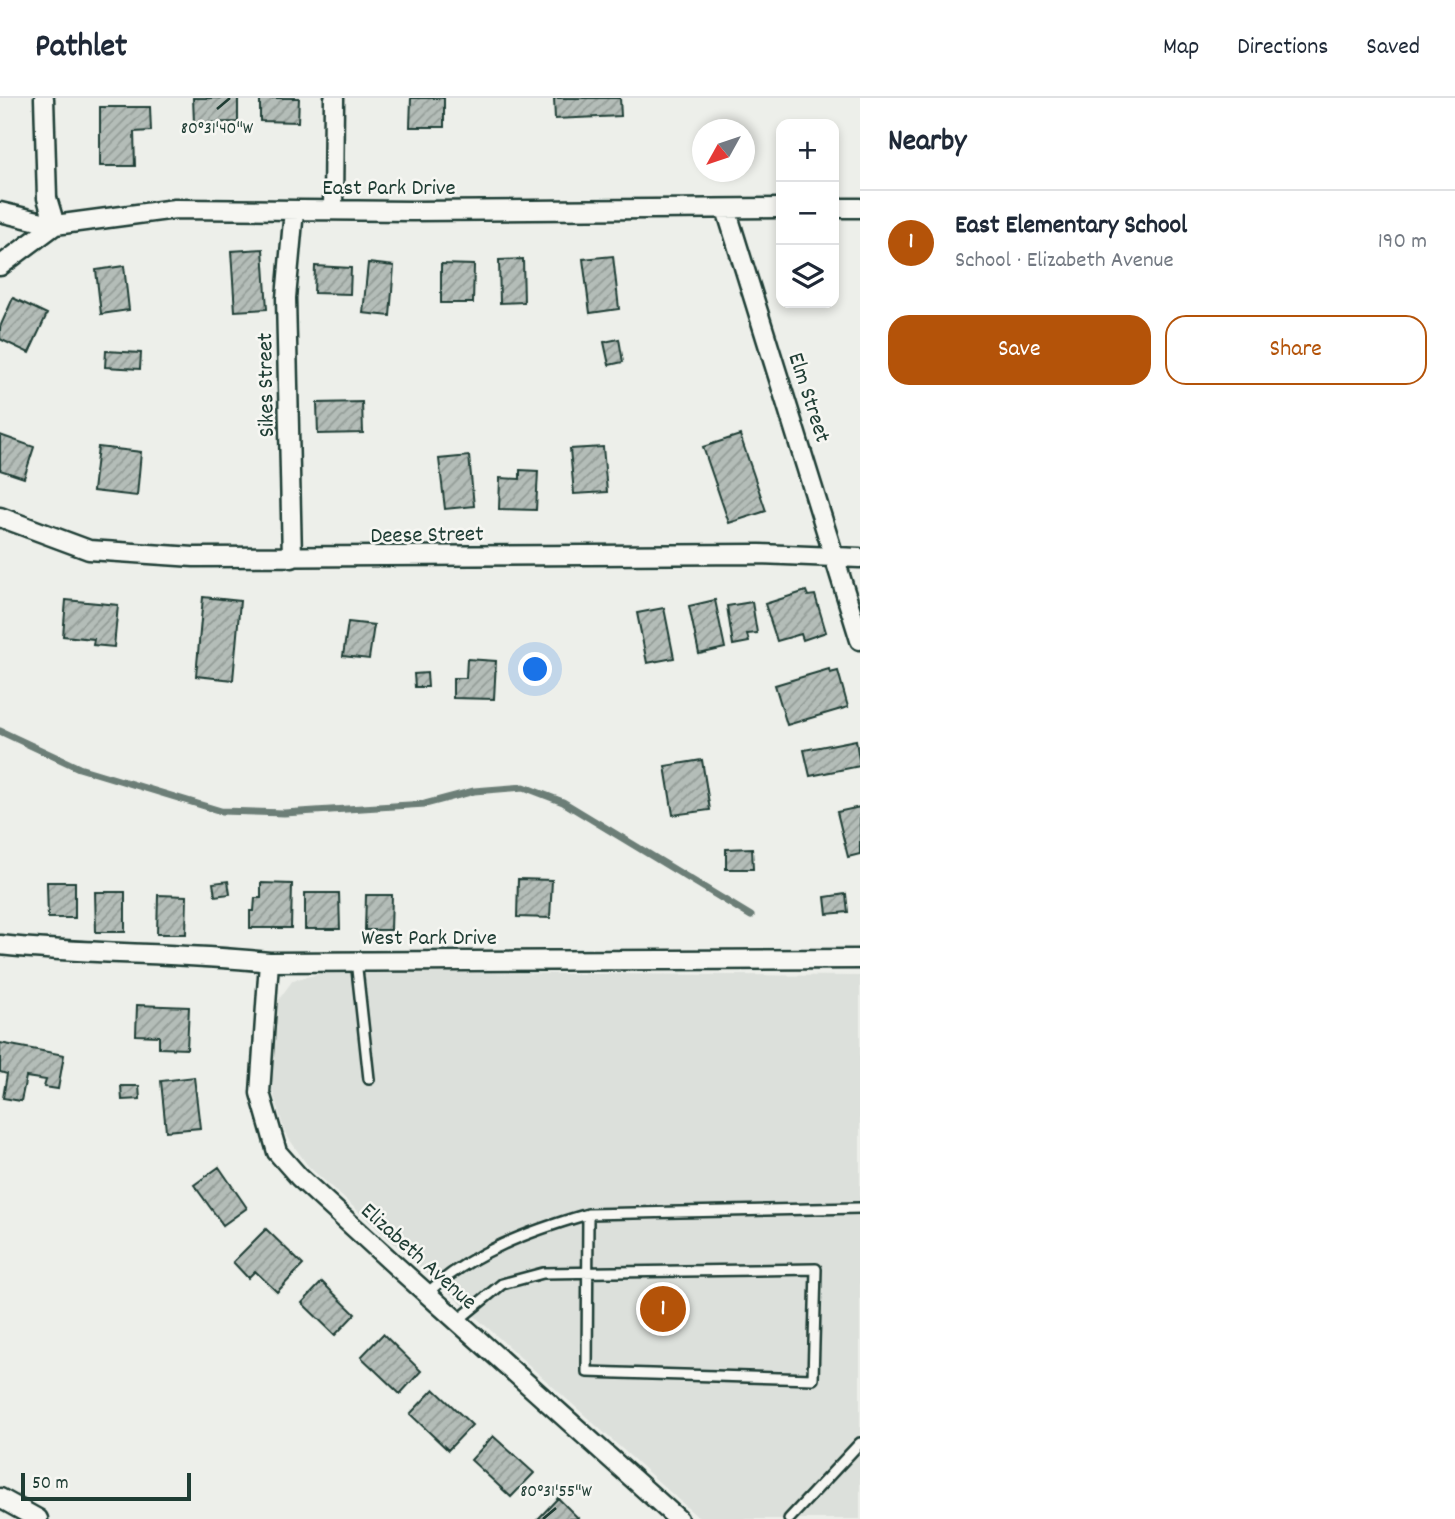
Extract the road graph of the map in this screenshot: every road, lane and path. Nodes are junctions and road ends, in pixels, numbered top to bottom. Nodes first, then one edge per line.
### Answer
1 (44, 98) edge
2 (334, 98) edge
3 (776, 208) edge
4 (839, 208) edge
5 (860, 208) edge
6 (726, 209) junction
7 (293, 210) junction
8 (334, 210) junction
9 (0, 212) edge
10 (55, 225) junction
11 (0, 266) edge
12 (0, 517) edge
13 (292, 558) junction
14 (837, 558) junction
15 (860, 558) edge
16 (860, 640) edge
17 (0, 946) edge
18 (860, 959) edge
19 (356, 960) junction
20 (269, 962) junction
21 (369, 1079) dead end
22 (860, 1208) edge
23 (588, 1214) junction
24 (586, 1271) junction
25 (426, 1294) junction
26 (457, 1321) junction
27 (860, 1443) edge
28 (0, 1498) edge
29 (38, 1519) edge
30 (678, 1519) edge
31 (789, 1519) edge

1 - 10 street
2 - 8 street
3 - 6 street, East Park Drive
4 - 5 street
6 - 8 street, East Park Drive
6 - 14 street, Elm Street
7 - 8 street, East Park Drive
7 - 10 street, East Park Drive
7 - 13 street, Sikes Street
9 - 10 street, East Park Drive
10 - 11 street
12 - 13 street, Deese Street
13 - 14 street, Deese Street
14 - 15 street, Deese Street
14 - 16 street, Elm Street
17 - 20 street, West Park Drive
18 - 19 street, West Park Drive
19 - 20 street, West Park Drive
19 - 21 lane
20 - 25 street, Elizabeth Avenue
22 - 23 lane
23 - 24 lane
23 - 25 lane
24 - 24 lane
24 - 26 lane
25 - 26 street, Elizabeth Avenue
26 - 30 street, Elizabeth Avenue
27 - 31 lane
28 - 29 street

